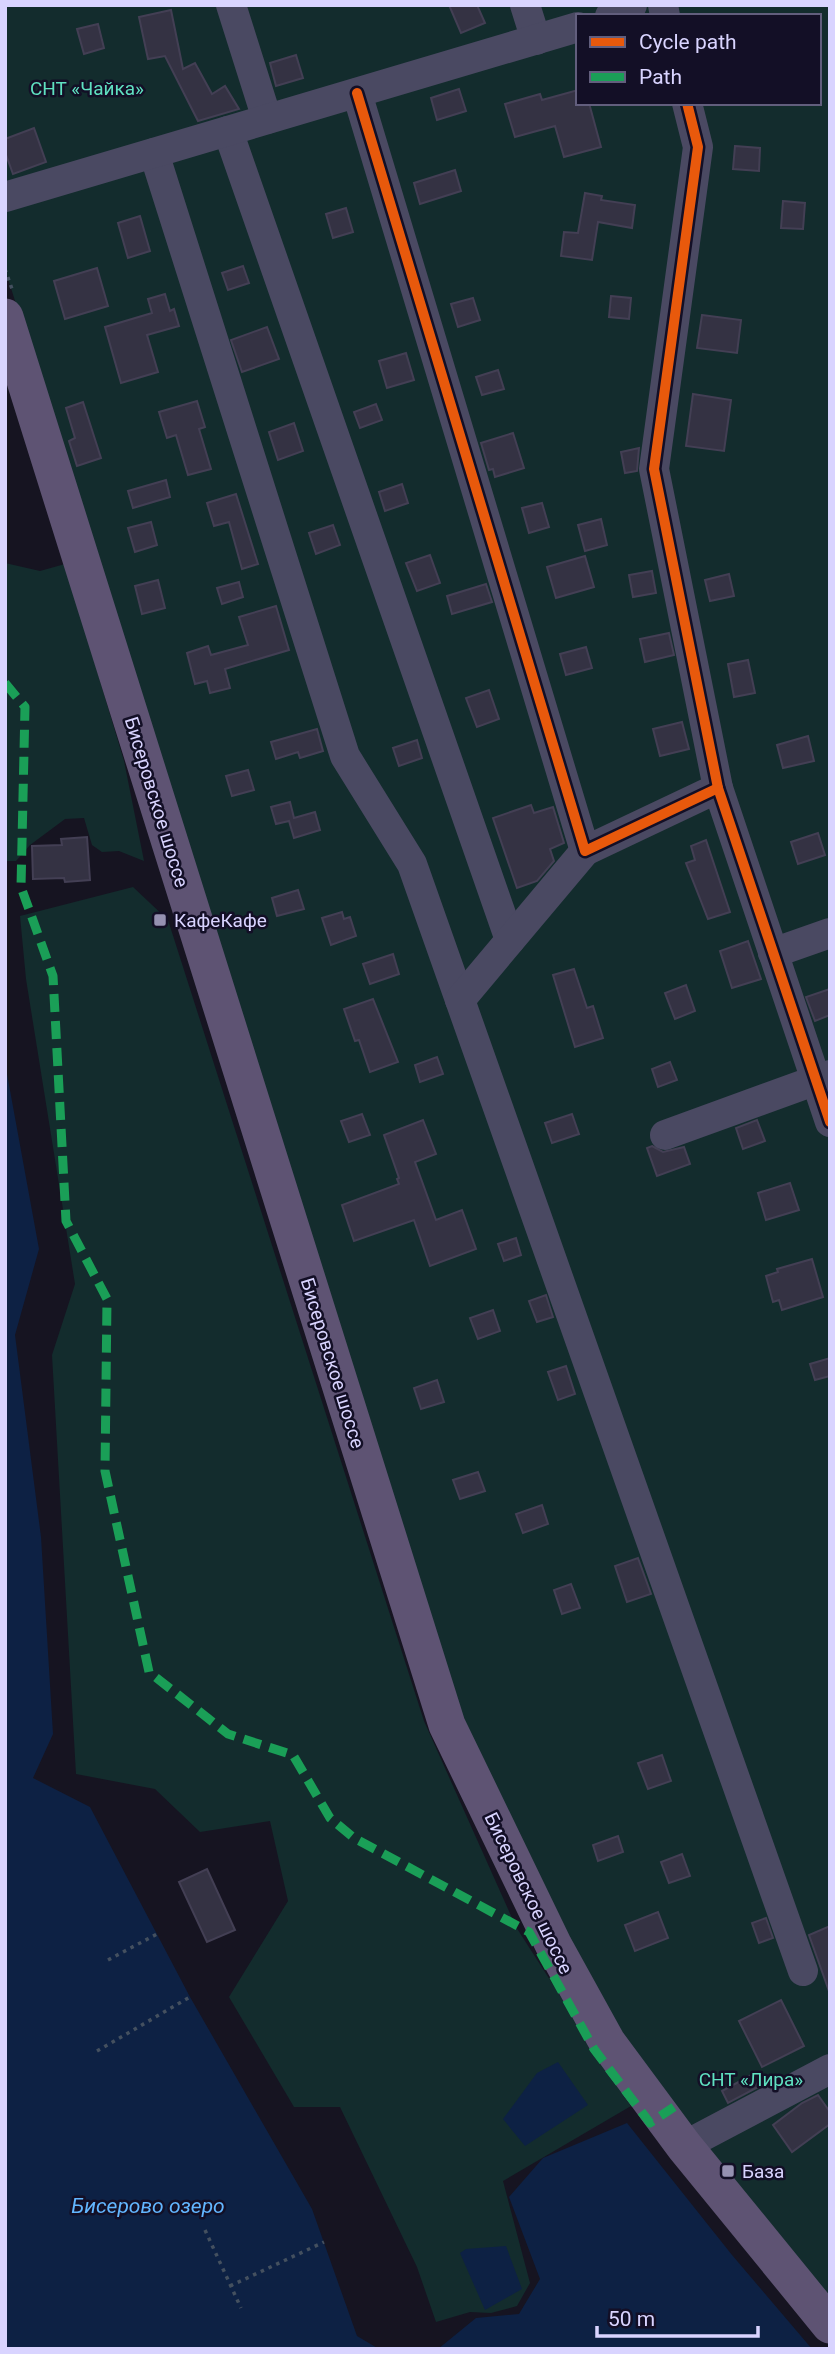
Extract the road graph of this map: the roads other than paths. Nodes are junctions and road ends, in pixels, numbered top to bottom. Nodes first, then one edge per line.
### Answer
1 (231, 5) edge
2 (525, 5) edge
3 (632, 5) edge
4 (614, 14) edge
5 (576, 28) edge
6 (536, 40) junction
7 (357, 93) junction
8 (688, 105) edge
9 (267, 120) junction
10 (228, 131) junction
11 (154, 153) junction
12 (5, 197) edge
13 (9, 306) edge
14 (718, 788) junction
15 (585, 850) junction
16 (830, 933) edge
17 (510, 940) junction
18 (773, 953) junction
19 (460, 1000) junction
20 (823, 1078) edge
21 (830, 1122) edge
22 (665, 1135) dead end
23 (803, 1971) dead end
24 (830, 2069) edge
25 (684, 2146) junction
26 (830, 2325) edge

1 - 9 street
2 - 6 street
3 - 4 street
5 - 6 street
6 - 7 street
7 - 9 street
7 - 15 street
8 - 14 street
9 - 10 street
10 - 11 street
10 - 17 street
11 - 12 street
11 - 19 street
13 - 25 main road, Бисеровское шоссе
14 - 15 street
14 - 18 street
15 - 17 street
16 - 18 street
17 - 19 street
18 - 20 street
19 - 23 street
20 - 21 street
20 - 22 street
24 - 25 street
25 - 26 main road, Бисеровское шоссе

